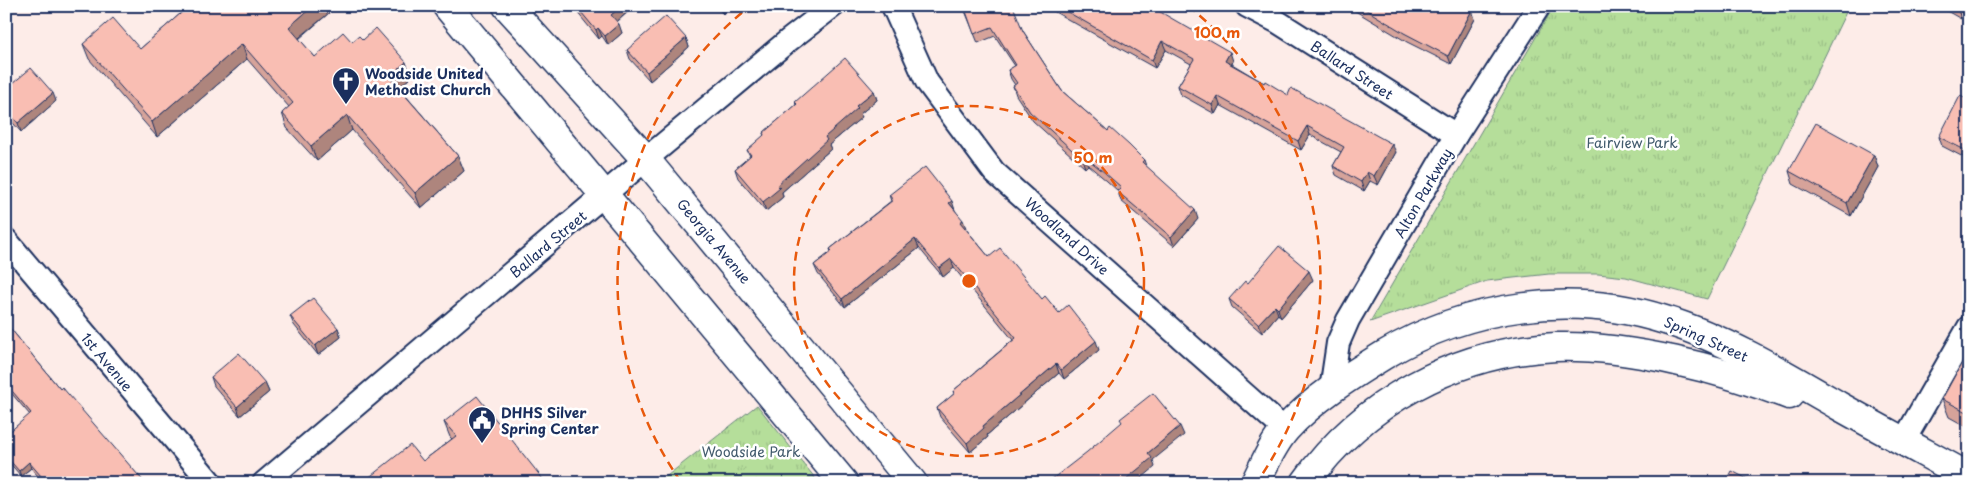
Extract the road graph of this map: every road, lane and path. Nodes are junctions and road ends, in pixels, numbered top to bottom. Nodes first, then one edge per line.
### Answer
1 (447, 6) edge
2 (507, 6) edge
3 (833, 6) edge
4 (893, 6) edge
5 (1247, 6) edge
6 (1539, 6) edge
7 (1456, 135) junction
8 (646, 159) junction
9 (606, 194) junction
10 (6, 240) edge
11 (1969, 327) edge
12 (1331, 390) junction
13 (1285, 430) junction
14 (1903, 442) junction
15 (1969, 477) edge
16 (210, 483) edge
17 (264, 483) edge
18 (844, 483) edge
19 (913, 483) edge
20 (1255, 483) edge
21 (1305, 483) edge

1 - 9 main road
2 - 8 main road, Georgia Avenue
3 - 8 street, Ballard Street
4 - 13 street, Woodland Drive
5 - 7 street, Ballard Street
6 - 7 street, Alton Parkway
7 - 12 street, Alton Parkway
8 - 9 street, Ballard Street
8 - 19 main road, Georgia Avenue
9 - 17 street, Ballard Street
9 - 18 main road
10 - 16 street, 1st Avenue
11 - 14 street
12 - 13 main road, Spring Street
12 - 14 main road, Spring Street
13 - 20 main road, Spring Street
14 - 15 main road, Spring Street
14 - 21 main road, Spring Street

